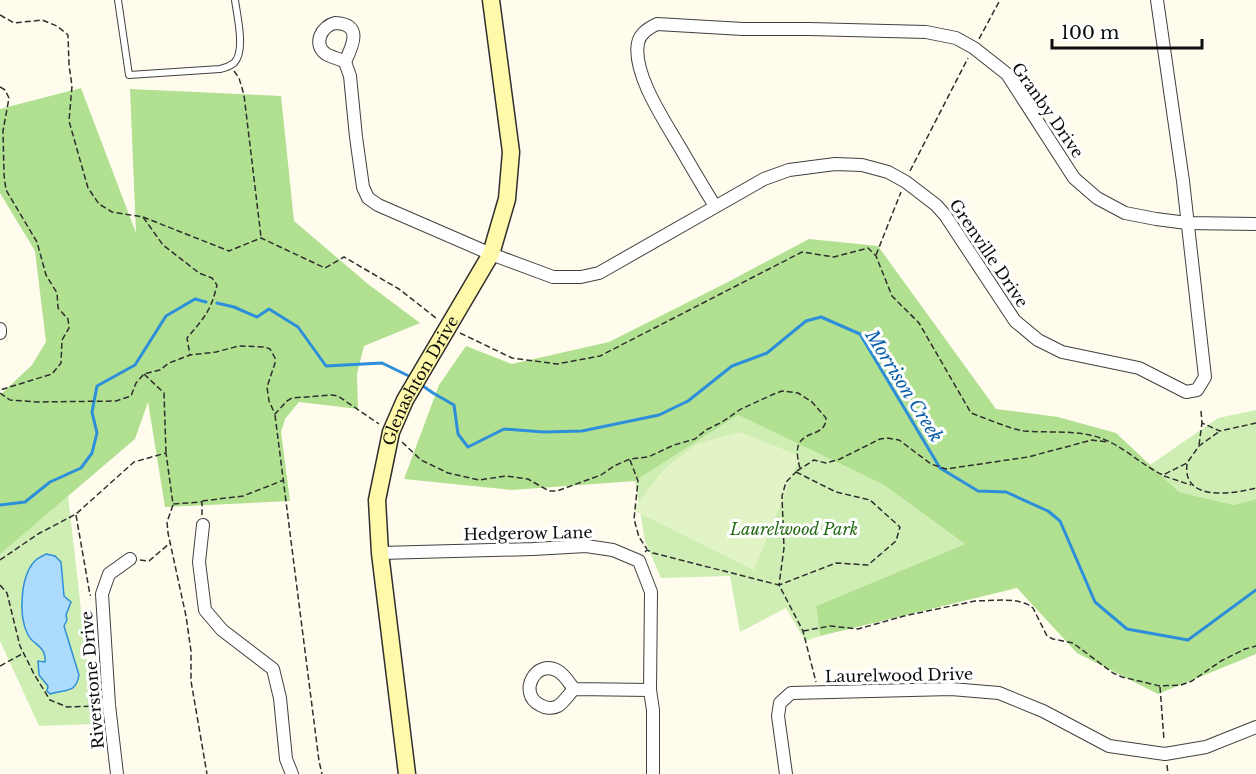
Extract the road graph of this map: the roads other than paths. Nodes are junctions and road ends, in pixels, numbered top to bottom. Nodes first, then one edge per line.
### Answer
1 (118, 0) edge
2 (235, 0) edge
3 (491, 0) edge
4 (1158, 0) edge
5 (345, 62) dead end
6 (715, 206) junction
7 (1188, 223) junction
8 (1256, 224) edge
9 (491, 254) junction
10 (203, 525) road end
11 (380, 553) junction
12 (130, 559) road end
13 (574, 689) dead end
14 (650, 690) junction
15 (1256, 727) edge
16 (117, 774) edge
17 (292, 774) edge
18 (407, 774) edge
19 (653, 774) edge
20 (786, 774) edge

1 - 2 lane
3 - 9 street, Glenashton Drive
4 - 7 street, Grenville Drive
5 - 9 street, Grenville Drive
6 - 7 street, Grenville Drive
6 - 7 street, Granby Drive
6 - 9 street, Grenville Drive
7 - 8 street, Granby Drive
9 - 11 street, Glenashton Drive
10 - 17 street
11 - 14 street, Hedgerow Lane
11 - 18 street, Glenashton Drive
12 - 16 street, Riverstone Drive
13 - 14 street
14 - 19 street, Hedgerow Lane
15 - 20 street, Laurelwood Drive

